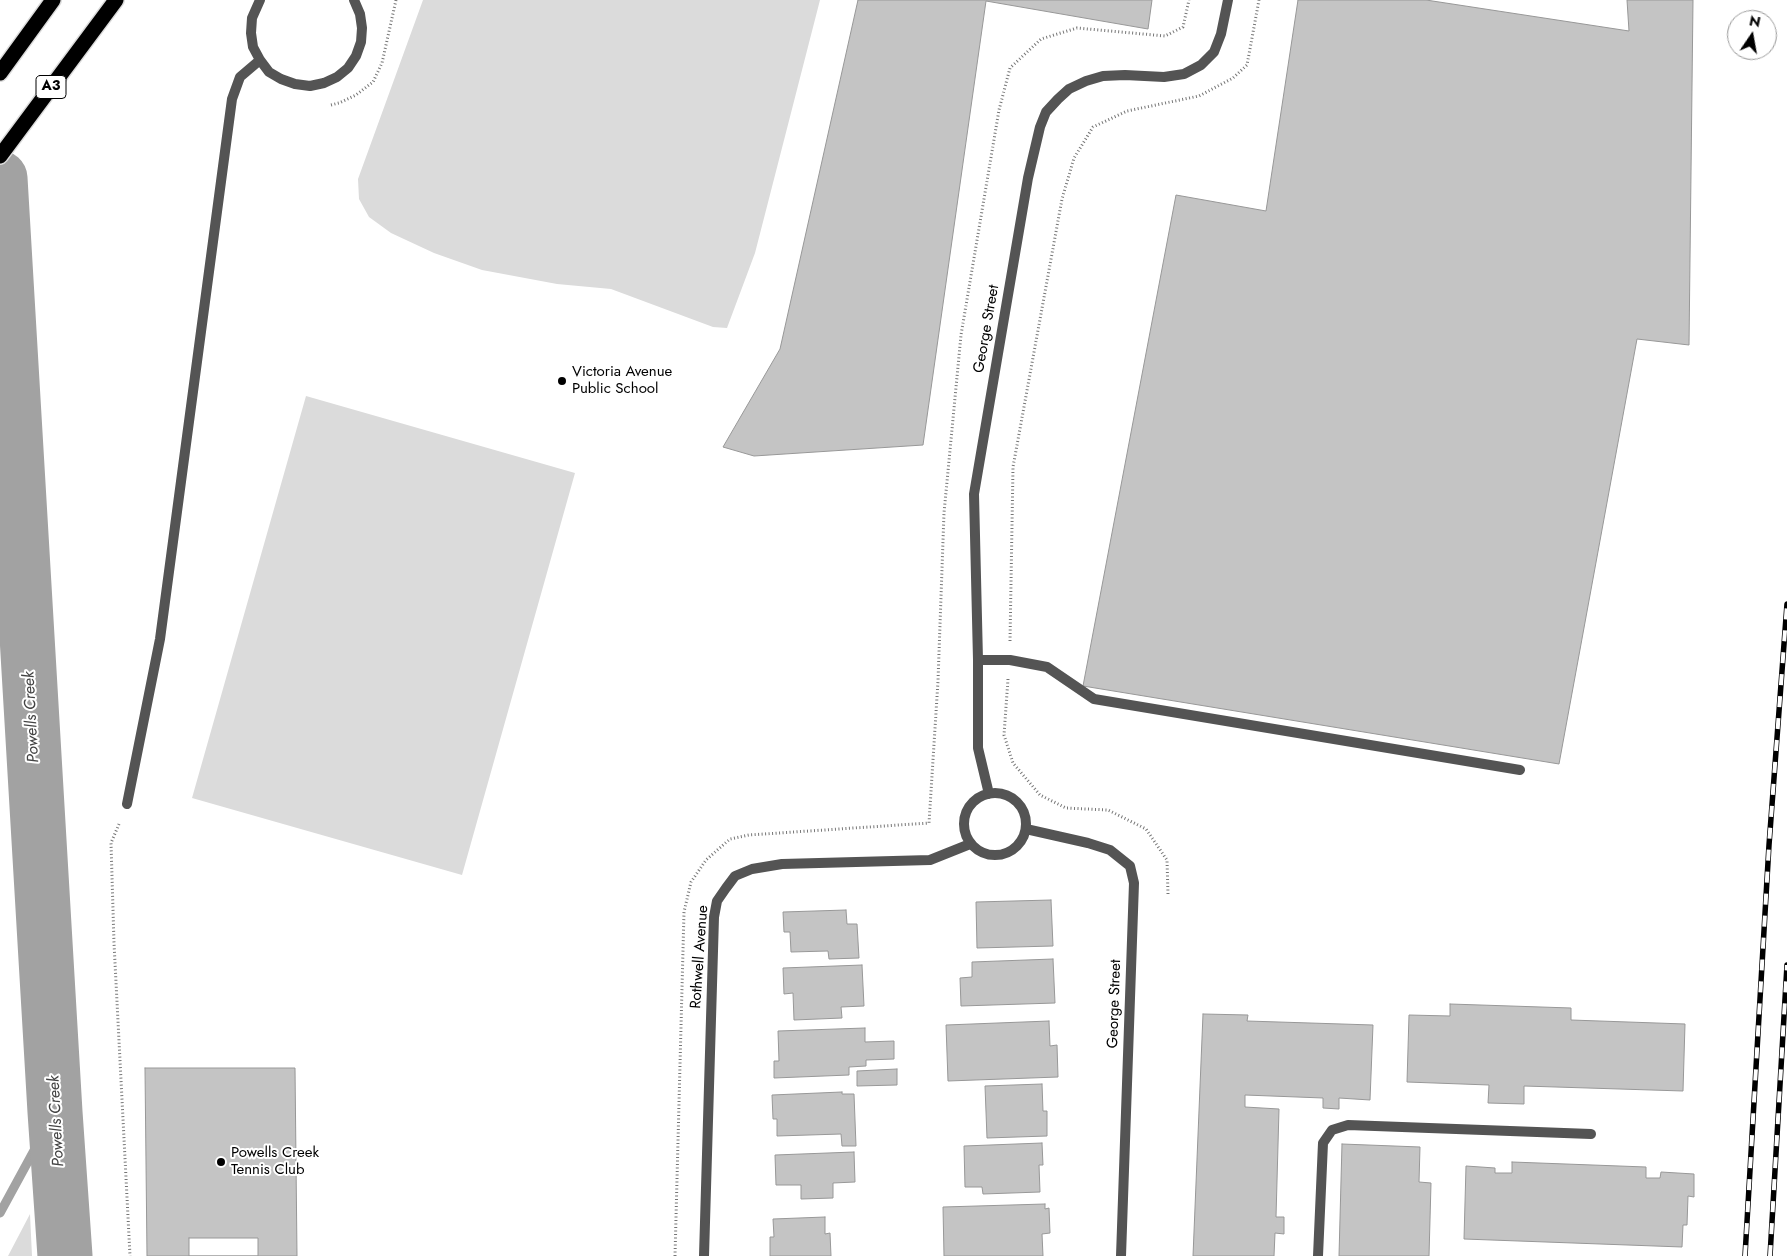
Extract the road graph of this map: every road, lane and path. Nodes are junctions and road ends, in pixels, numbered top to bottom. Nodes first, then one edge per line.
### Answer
1 (53, 0) edge
2 (116, 0) edge
3 (260, 0) edge
4 (354, 0) edge
5 (1190, 0) edge
6 (1228, 0) edge
7 (1259, 0) edge
8 (260, 60) junction
9 (0, 73) edge
10 (0, 156) edge
11 (978, 660) junction
12 (1010, 660) junction
13 (1520, 770) dead end
14 (989, 794) junction
15 (127, 804) joint
16 (1026, 829) junction
17 (970, 844) junction
18 (1168, 894) dead end
19 (1591, 1134) dead end
20 (130, 1256) edge
21 (675, 1256) edge
22 (704, 1256) edge
23 (1121, 1256) edge
24 (1318, 1256) edge

1 - 9 highway
2 - 10 highway, A3
3 - 8 street
4 - 8 street
5 - 21 path
6 - 11 street, George Street
7 - 12 path
8 - 15 street
11 - 12 street
11 - 14 street, George Street
12 - 13 street
12 - 18 path
14 - 16 street
14 - 17 street
15 - 20 path
16 - 17 street
16 - 23 street, George Street
17 - 22 street, Rothwell Avenue
19 - 24 street

